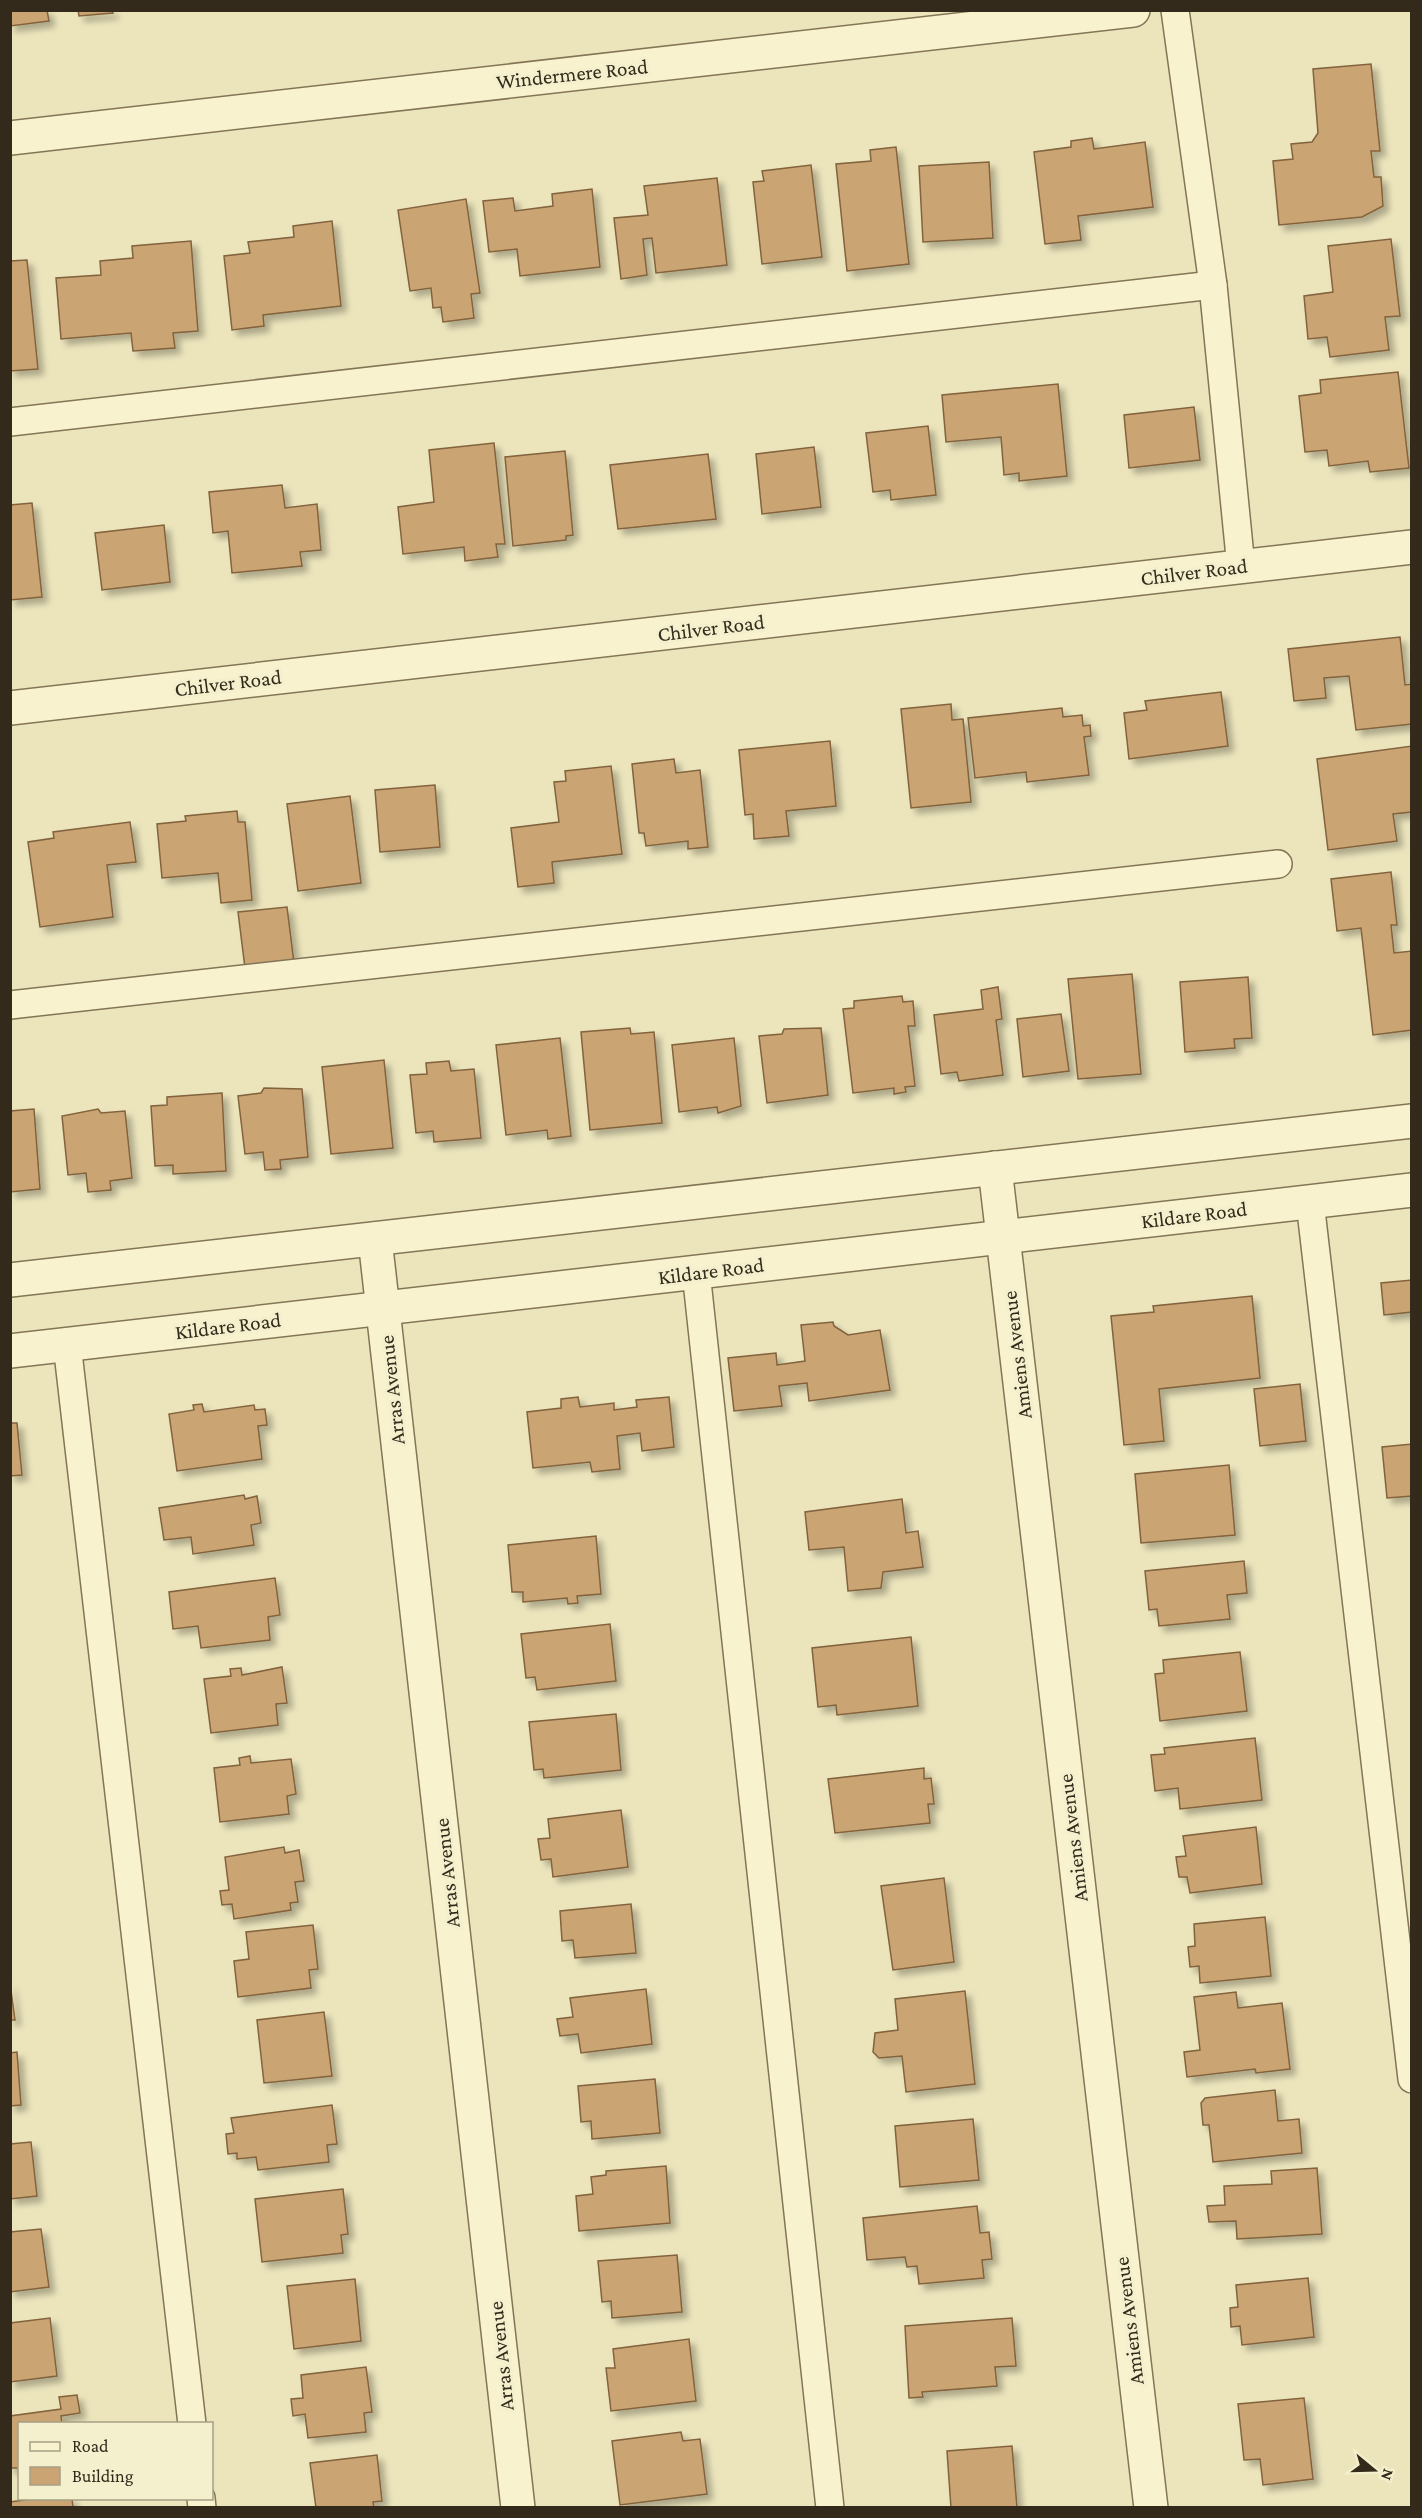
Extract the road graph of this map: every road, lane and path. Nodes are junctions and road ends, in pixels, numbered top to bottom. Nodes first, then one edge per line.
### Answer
1 (1133, 10) edge
2 (1175, 10) edge
3 (10, 138) edge
4 (1213, 285) junction
5 (10, 422) edge
6 (1412, 547) edge
7 (1241, 567) junction
8 (10, 708) edge
9 (1278, 864) dead end
10 (10, 1005) edge
11 (1412, 1121) edge
12 (995, 1168) junction
13 (1412, 1190) edge
14 (1310, 1202) junction
15 (1003, 1237) junction
16 (375, 1239) junction
17 (696, 1272) junction
18 (10, 1280) edge
19 (383, 1308) junction
20 (67, 1344) junction
21 (10, 1351) edge
22 (1412, 2079) edge
23 (192, 2422) edge
24 (519, 2508) edge
25 (830, 2508) edge
26 (1151, 2508) edge

1 - 3 street, Windermere Road
2 - 4 lane
4 - 5 lane
4 - 7 lane
6 - 7 street, Chilver Road
7 - 8 street, Chilver Road
9 - 10 lane
11 - 12 street
12 - 15 street, Amiens Avenue
12 - 16 street
13 - 14 street, Kildare Road
14 - 15 street, Kildare Road
14 - 22 lane
15 - 17 street, Kildare Road
15 - 26 street, Amiens Avenue
16 - 18 street
16 - 19 street, Arras Avenue
17 - 19 street, Kildare Road
17 - 25 lane
19 - 20 street, Kildare Road
19 - 24 street, Arras Avenue
20 - 21 street, Kildare Road
20 - 23 lane

